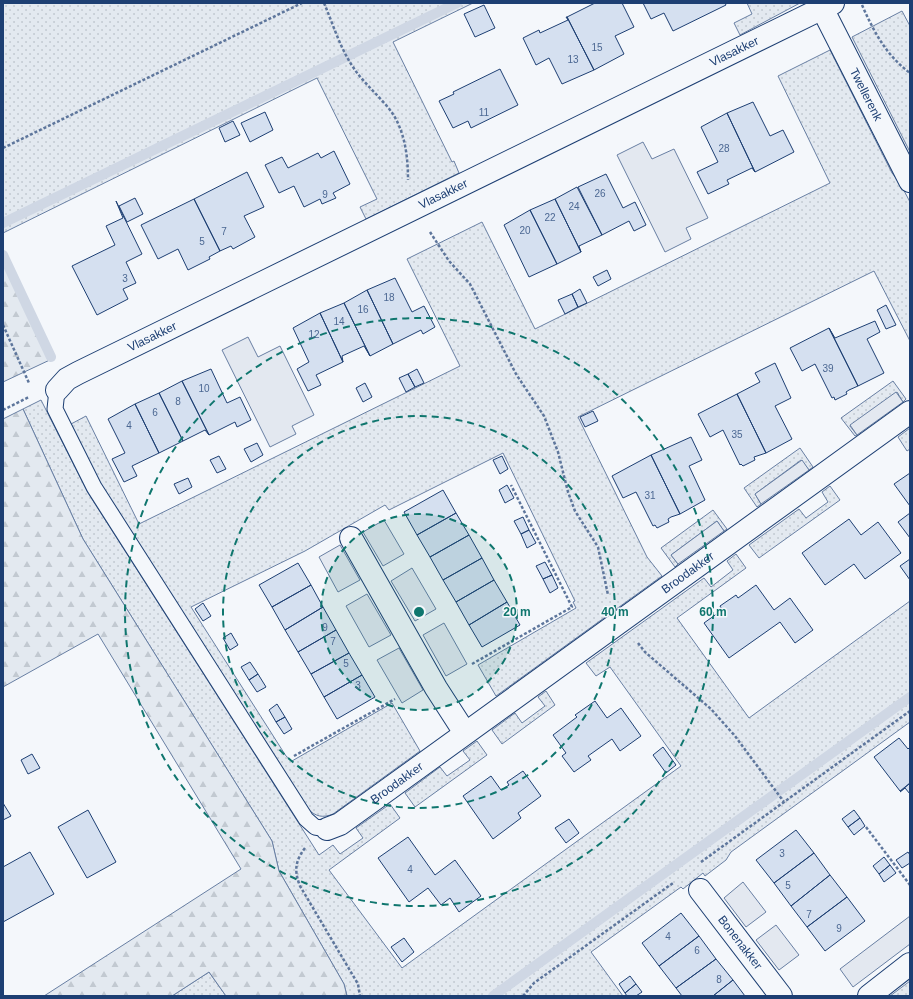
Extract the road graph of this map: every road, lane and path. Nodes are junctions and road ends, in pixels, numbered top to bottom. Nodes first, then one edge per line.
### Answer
1 (302, 3) edge
2 (324, 3) edge
3 (861, 3) edge
4 (827, 6) edge
5 (910, 73) edge
6 (3, 148) edge
7 (910, 181) edge
8 (418, 206) junction
9 (3, 325) edge
10 (31, 387) dead end
11 (57, 390) joint
12 (910, 412) edge
13 (511, 485) dead end
14 (351, 538) dead end
15 (620, 621) junction
16 (472, 664) dead end
17 (395, 699) dead end
18 (910, 711) edge
19 (465, 733) junction
20 (289, 750) dead end
21 (784, 802) junction
22 (866, 827) dead end
23 (327, 829) junction
24 (696, 866) dead end
25 (677, 880) dead end
26 (910, 885) edge
27 (700, 890) dead end
28 (910, 964) edge
29 (360, 996) edge
30 (523, 996) edge
31 (780, 996) edge
32 (869, 996) edge

1 - 6 path
2 - 8 path
3 - 5 path
4 - 7 street, Twellerenk
4 - 8 street, Vlasakker
8 - 11 street, Vlasakker
8 - 15 path
9 - 10 path
11 - 23 lane
12 - 15 street, Broodakker
13 - 16 path
14 - 19 street
15 - 19 street, Broodakker
15 - 21 path
17 - 20 path
18 - 21 path
19 - 23 street, Broodakker
21 - 24 path
22 - 26 path
23 - 29 path
25 - 30 path
27 - 31 street, Bonenakker
28 - 32 street

